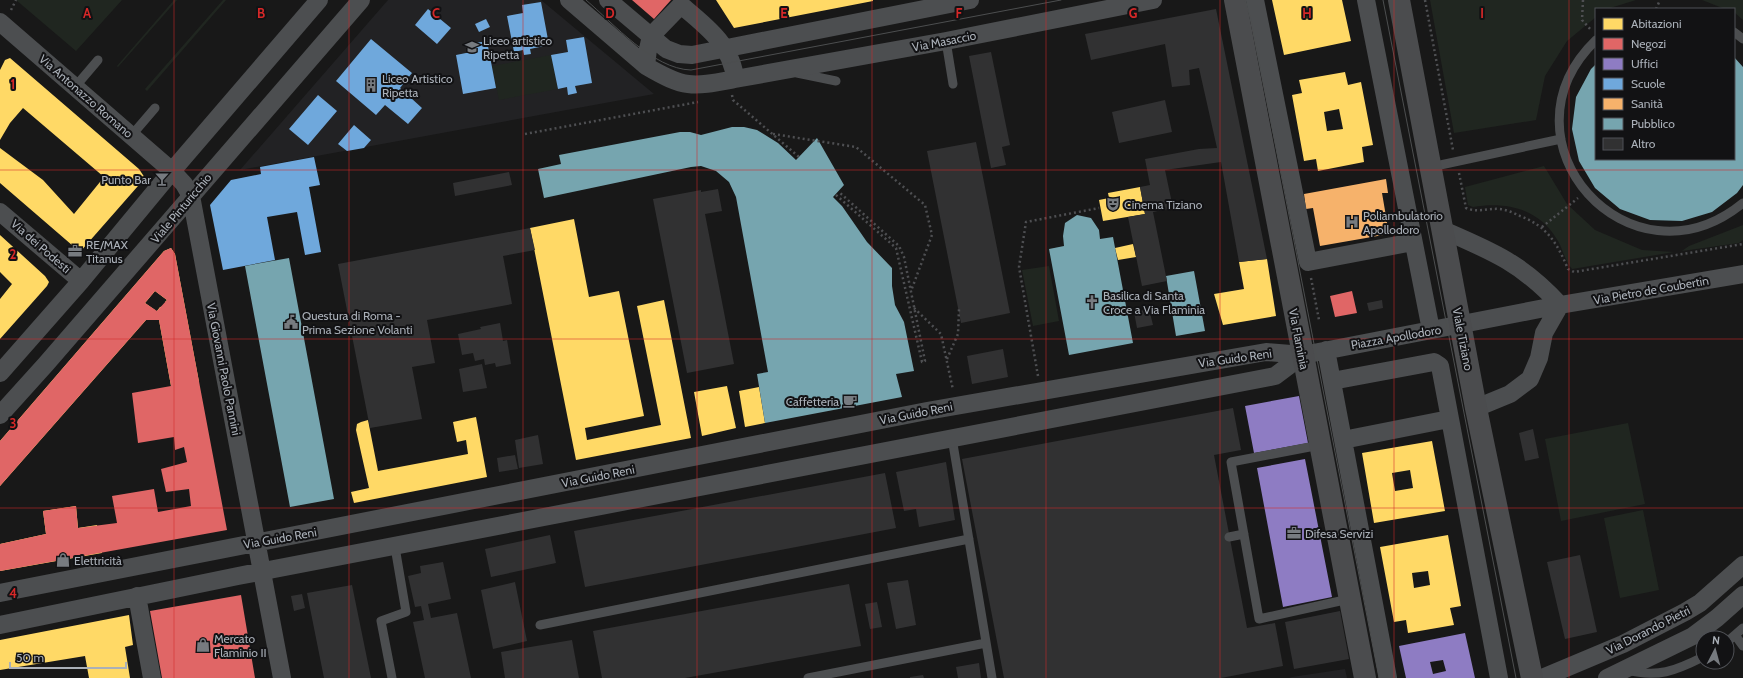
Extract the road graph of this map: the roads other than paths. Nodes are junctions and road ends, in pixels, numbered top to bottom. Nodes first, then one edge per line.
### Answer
1 (319, 0) edge
2 (361, 0) edge
3 (569, 0) edge
4 (608, 0) edge
5 (970, 0) edge
6 (1153, 0) edge
7 (1235, 0) edge
8 (1255, 0) edge
9 (1366, 0) edge
10 (1399, 0) edge
11 (683, 2) edge
12 (0, 22) edge
13 (1735, 33) edge
14 (651, 36) junction
15 (1743, 39) edge
16 (1595, 41) edge
17 (946, 42) junction
18 (726, 49) junction
19 (98, 60) dead end
20 (646, 66) junction
21 (788, 70) junction
22 (836, 81) dead end
23 (953, 84) dead end
24 (75, 87) junction
25 (734, 88) junction
26 (155, 108) dead end
27 (131, 136) junction
28 (1561, 139) junction
29 (1431, 167) junction
30 (172, 171) junction
31 (191, 196) junction
32 (1743, 203) edge
33 (0, 212) edge
34 (1443, 230) junction
35 (1413, 242) junction
36 (1743, 274) edge
37 (81, 281) junction
38 (1560, 305) junction
39 (1460, 325) junction
40 (1431, 330) junction
41 (1326, 350) junction
42 (1302, 355) junction
43 (0, 373) edge
44 (1332, 381) junction
45 (952, 407) junction
46 (1476, 408) junction
47 (0, 415) edge
48 (1450, 419) junction
49 (952, 438) junction
50 (1343, 440) junction
51 (1320, 445) junction
52 (562, 484) junction
53 (567, 513) junction
54 (1244, 534) junction
55 (1229, 537) dead end
56 (969, 539) junction
57 (257, 542) junction
58 (395, 547) junction
59 (1743, 565) edge
60 (262, 573) junction
61 (986, 587) dead end
62 (977, 589) junction
63 (0, 593) edge
64 (1743, 595) edge
65 (137, 596) junction
66 (1350, 599) junction
67 (1677, 616) junction
68 (0, 625) edge
69 (540, 625) dead end
70 (1743, 628) edge
71 (1735, 635) joint
72 (1688, 638) junction
73 (986, 643) junction
74 (1743, 646) edge
75 (1695, 661) edge
76 (1625, 670) junction
77 (152, 678) edge
78 (282, 678) edge
79 (392, 678) edge
80 (808, 678) edge
81 (992, 678) edge
82 (1365, 678) edge
83 (1388, 678) edge
84 (1499, 678) edge
85 (1532, 678) edge
86 (1542, 678) edge
87 (1607, 678) edge

1 - 30 street
2 - 31 street, Viale Pinturicchio
3 - 20 street, Via Masaccio
4 - 14 street
5 - 18 street
6 - 17 street, Via Masaccio
7 - 42 street, Via Flaminia
8 - 35 street
9 - 35 street
10 - 29 street, Viale Tiziano
11 - 14 street
11 - 18 street
12 - 24 street, Via Antonazzo Romano
13 - 15 lane
14 - 18 street
14 - 20 street
16 - 28 lane
17 - 21 street, Via Masaccio
17 - 23 lane
18 - 25 street
19 - 24 lane
20 - 25 street, Via Masaccio
21 - 22 lane
21 - 25 street, Via Masaccio
24 - 27 street, Via Antonazzo Romano
26 - 27 lane
27 - 30 street, Via Antonazzo Romano
28 - 29 lane
28 - 32 lane
29 - 34 street, Viale Tiziano
30 - 31 street, Via Antonazzo Romano
30 - 37 street
31 - 47 street, Viale Pinturicchio
31 - 57 street, Via Giovanni Paolo Pannini
33 - 37 street, Via dei Podesti
34 - 38 street
34 - 39 street, Viale Tiziano
35 - 40 street
36 - 38 street, Via Pietro de Coubertin
37 - 43 street
38 - 39 street, Piazza Apollodoro
38 - 46 street
39 - 40 street, Piazza Apollodoro
39 - 46 street, Viale Tiziano
40 - 41 street, Piazza Apollodoro
41 - 42 street, Piazza Apollodoro
41 - 44 street, Via Flaminia
42 - 45 street, Via Guido Reni
42 - 49 street, Via Guido Reni
42 - 51 street, Via Flaminia
44 - 48 street
44 - 50 street, Via Flaminia
45 - 49 street
45 - 52 street, Via Guido Reni
46 - 85 street, Viale Tiziano
48 - 50 street
48 - 84 street
49 - 53 street, Via Guido Reni
49 - 56 lane
50 - 83 street, Via Flaminia
51 - 54 lane
51 - 66 street, Via Flaminia
52 - 53 street
52 - 57 street, Via Guido Reni
53 - 58 street, Via Guido Reni
54 - 55 lane
54 - 66 lane
56 - 62 lane
56 - 69 lane
57 - 60 street, Via Giovanni Paolo Pannini
57 - 63 street, Via Guido Reni
58 - 60 street, Via Guido Reni
58 - 79 lane
59 - 67 street, Via Dorando Pietri
60 - 65 street, Via Guido Reni
60 - 78 street, Via Giovanni Paolo Pannini
61 - 62 lane
62 - 73 lane
64 - 72 street, Via Dorando Pietri
65 - 68 street, Via Guido Reni
65 - 77 street
66 - 82 street, Via Flaminia
67 - 72 street
67 - 86 street, Via Dorando Pietri
70 - 71 lane
71 - 74 lane
72 - 76 street, Via Dorando Pietri
73 - 80 lane
73 - 81 lane
75 - 76 lane
76 - 87 street, Via Dorando Pietri

